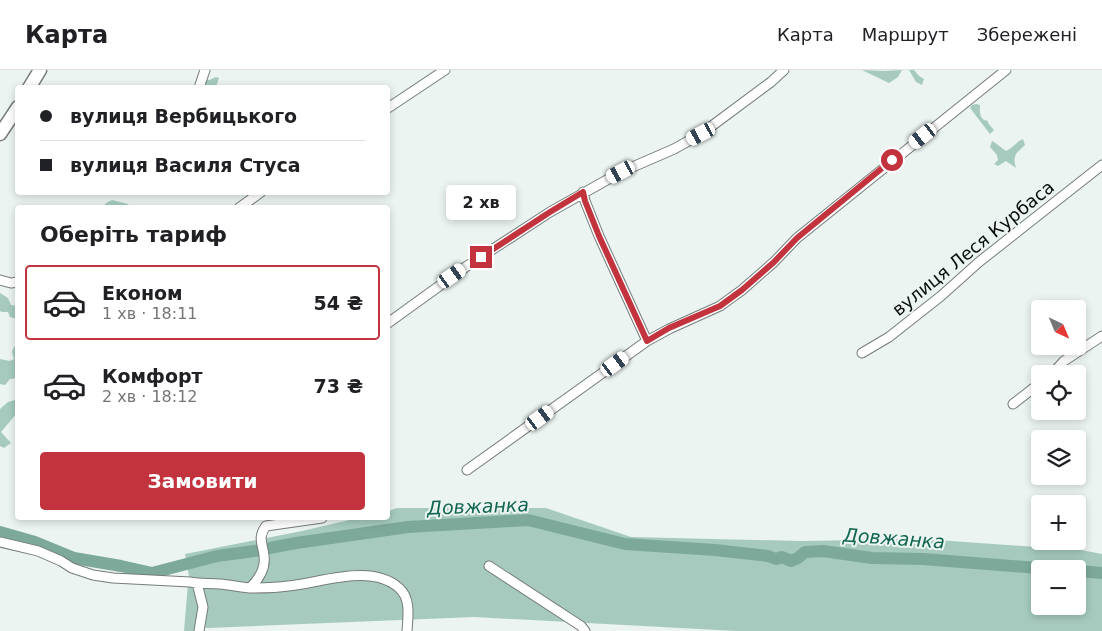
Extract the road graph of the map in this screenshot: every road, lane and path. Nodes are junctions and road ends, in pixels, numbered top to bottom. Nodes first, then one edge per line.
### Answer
1 (40, 70) edge
2 (204, 70) edge
3 (445, 70) edge
4 (784, 70) edge
5 (1006, 70) edge
6 (32, 85) edge
7 (200, 85) edge
8 (390, 107) edge
9 (15, 111) edge
10 (0, 134) edge
11 (1102, 165) edge
12 (583, 192) junction
13 (257, 195) edge
14 (243, 205) edge
15 (0, 280) edge
16 (15, 282) edge
17 (390, 322) edge
18 (1102, 336) edge
19 (647, 341) junction
20 (862, 353) dead end
21 (1060, 365) edge
22 (1031, 390) edge
23 (1013, 404) dead end
24 (467, 470) dead end
25 (308, 520) edge
26 (0, 542) edge
27 (489, 566) dead end
28 (198, 584) junction
29 (250, 588) junction
30 (199, 631) edge
31 (407, 631) edge
32 (585, 631) edge

1 - 6 highway
2 - 7 street
3 - 8 street
4 - 12 street
5 - 19 street
9 - 10 highway
11 - 20 street, вулиця Леся Курбаса
12 - 17 street
12 - 19 street
13 - 14 street
15 - 16 street
18 - 21 street
19 - 24 street
22 - 23 street
25 - 29 street
26 - 28 street
27 - 32 street
28 - 29 street
28 - 30 street
29 - 31 street

